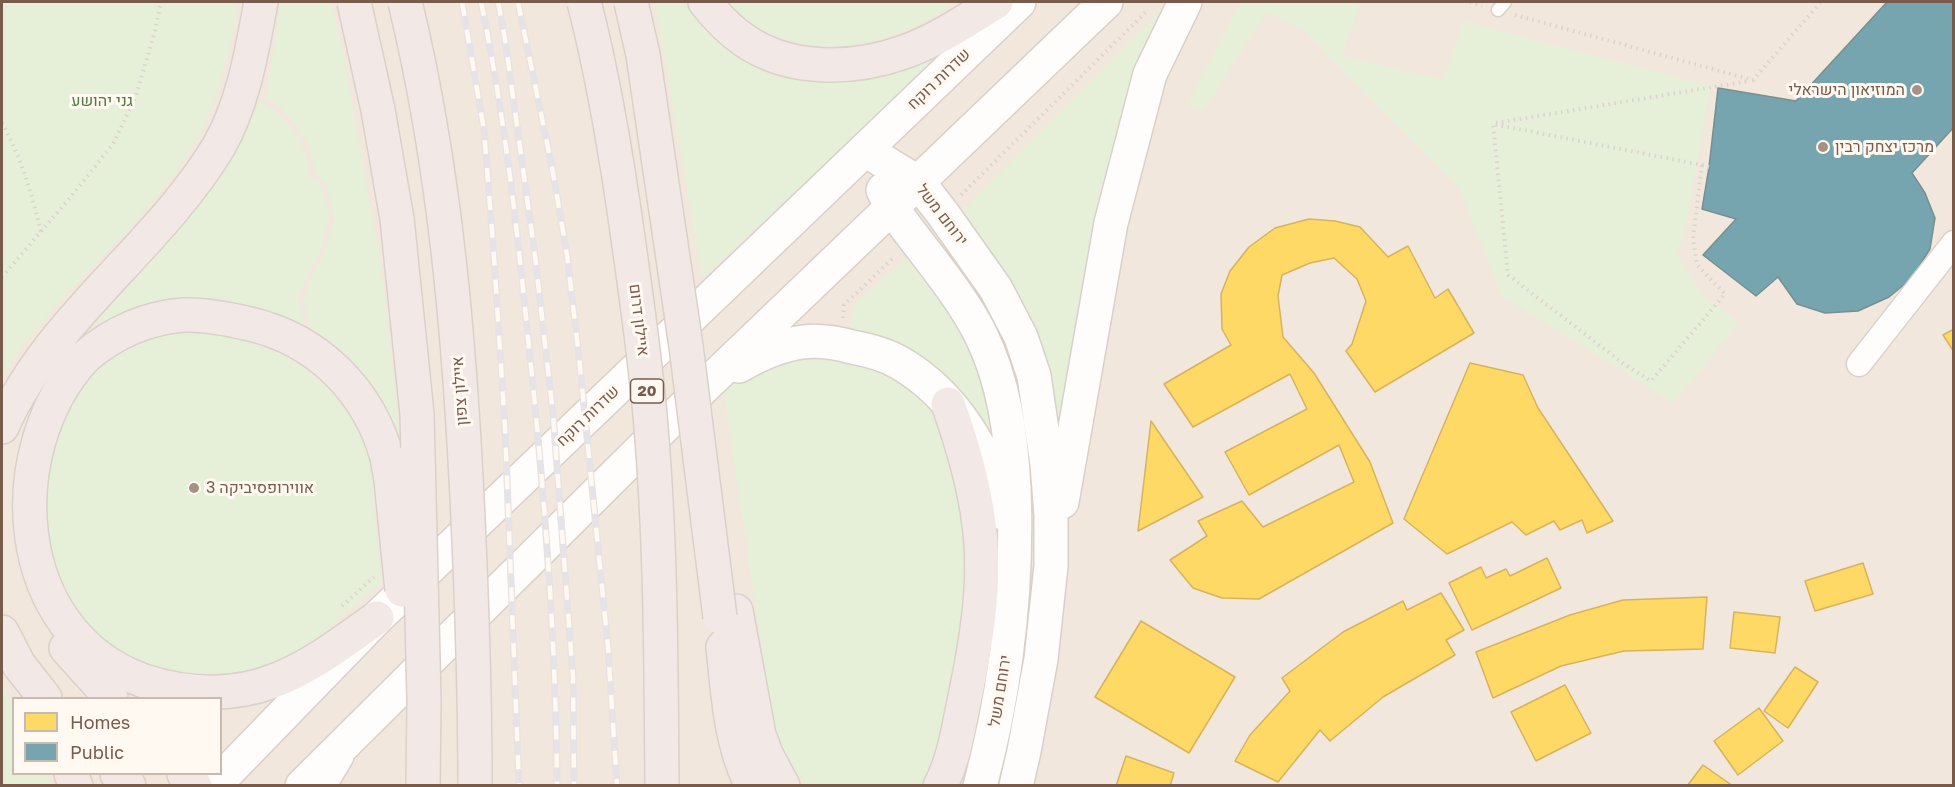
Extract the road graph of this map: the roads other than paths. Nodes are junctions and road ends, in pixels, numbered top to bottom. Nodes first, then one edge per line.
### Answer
1 (261, 2) edge
2 (354, 2) edge
3 (405, 2) edge
4 (584, 2) edge
5 (630, 2) edge
6 (705, 2) edge
7 (996, 2) edge
8 (1020, 2) edge
9 (1106, 2) edge
10 (1185, 2) edge
11 (1199, 2) edge
12 (865, 150) junction
13 (1124, 171) junction
14 (919, 183) junction
15 (891, 209) junction
16 (1953, 243) edge
17 (1859, 364) dead end
18 (704, 387) junction
19 (948, 404) junction
20 (2, 427) edge
21 (18, 491) junction
22 (1051, 566) junction
23 (1014, 591) junction
24 (728, 614) junction
25 (377, 618) junction
26 (5, 638) edge
27 (33, 697) edge
28 (43, 697) edge
29 (109, 697) edge
30 (373, 716) junction
31 (118, 775) edge
32 (129, 786) edge
33 (214, 786) edge
34 (302, 786) edge
35 (331, 786) edge
36 (422, 786) edge
37 (475, 786) edge
38 (662, 786) edge
39 (752, 786) edge
40 (783, 786) edge
41 (940, 786) edge
42 (980, 786) edge
43 (1016, 786) edge

1 - 20 highway
2 - 36 highway, bridge
3 - 37 highway, איילון צפון, bridge
4 - 38 highway, איילון דרום / 20, bridge
5 - 24 highway, bridge
6 - 7 highway
8 - 12 main road, שדרות רוקח
9 - 14 main road
10 - 13 main road
11 - 13 lane
12 - 14 main road, ירוחם משל
12 - 15 main road, ירוחם משל
12 - 25 main road, שדרות רוקח
13 - 22 main road
14 - 15 main road
14 - 22 main road, ירוחם משל
15 - 18 main road
15 - 23 main road, ירוחם משל
16 - 17 street
18 - 19 main road
18 - 30 main road
19 - 23 main road
19 - 41 highway
21 - 25 highway
21 - 29 highway
21 - 36 highway, bridge
22 - 43 main road, ירוחם משל
23 - 42 main road, ירוחם משל
24 - 39 highway
24 - 40 highway
25 - 33 main road, שדרות רוקח
26 - 27 highway
26 - 28 highway
30 - 34 main road
30 - 35 lane
31 - 32 highway

